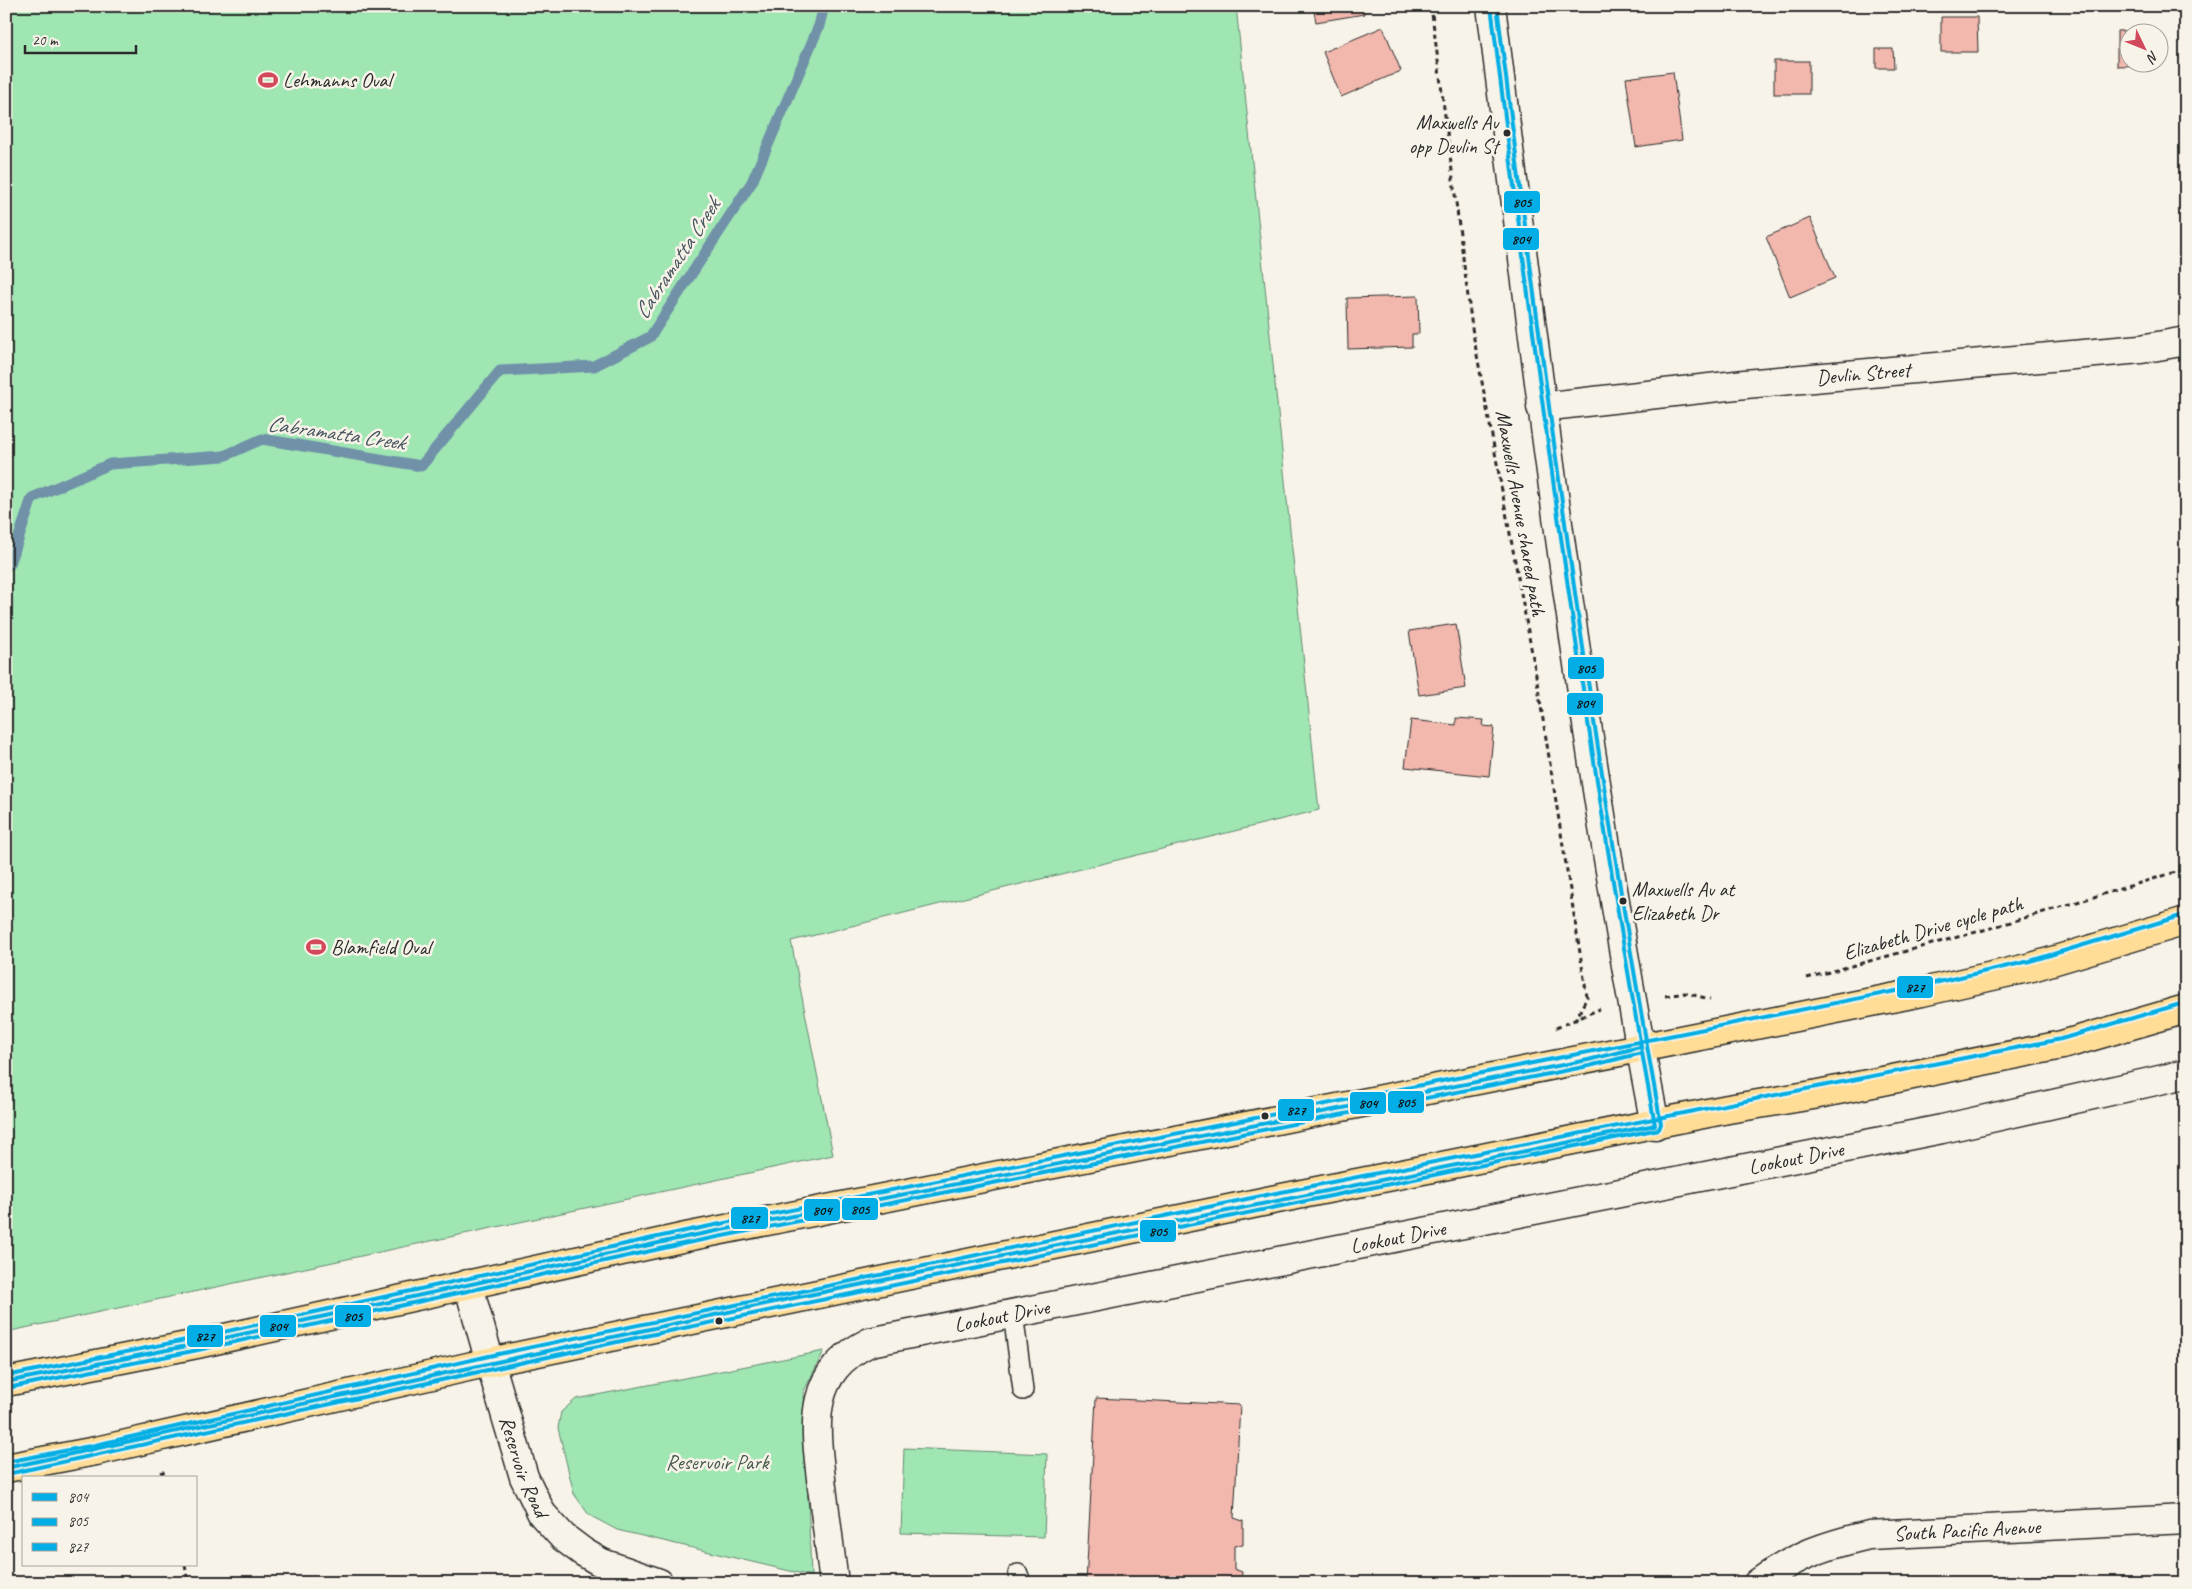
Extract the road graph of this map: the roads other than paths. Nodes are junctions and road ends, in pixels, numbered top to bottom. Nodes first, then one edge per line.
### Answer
1 (1491, 6) edge
2 (2186, 341) edge
3 (1541, 407) junction
4 (2186, 921) edge
5 (2186, 1009) edge
6 (1640, 1047) junction
7 (2186, 1074) edge
8 (1655, 1125) junction
9 (468, 1284) junction
10 (1013, 1314) junction
11 (490, 1362) junction
12 (6, 1382) edge
13 (1024, 1390) dead end
14 (6, 1468) edge
15 (2186, 1519) edge
16 (659, 1583) edge
17 (834, 1583) edge
18 (1758, 1583) edge

1 - 3 street
2 - 3 street, Devlin Street
3 - 6 street
4 - 6 main road
5 - 8 main road
6 - 8 street
6 - 9 main road
7 - 10 street, Lookout Drive
8 - 11 main road
9 - 11 street, Reservoir Road
9 - 12 main road
10 - 13 lane
10 - 17 street, Lookout Drive
11 - 14 main road
11 - 16 street, Reservoir Road
15 - 18 street, South Pacific Avenue

